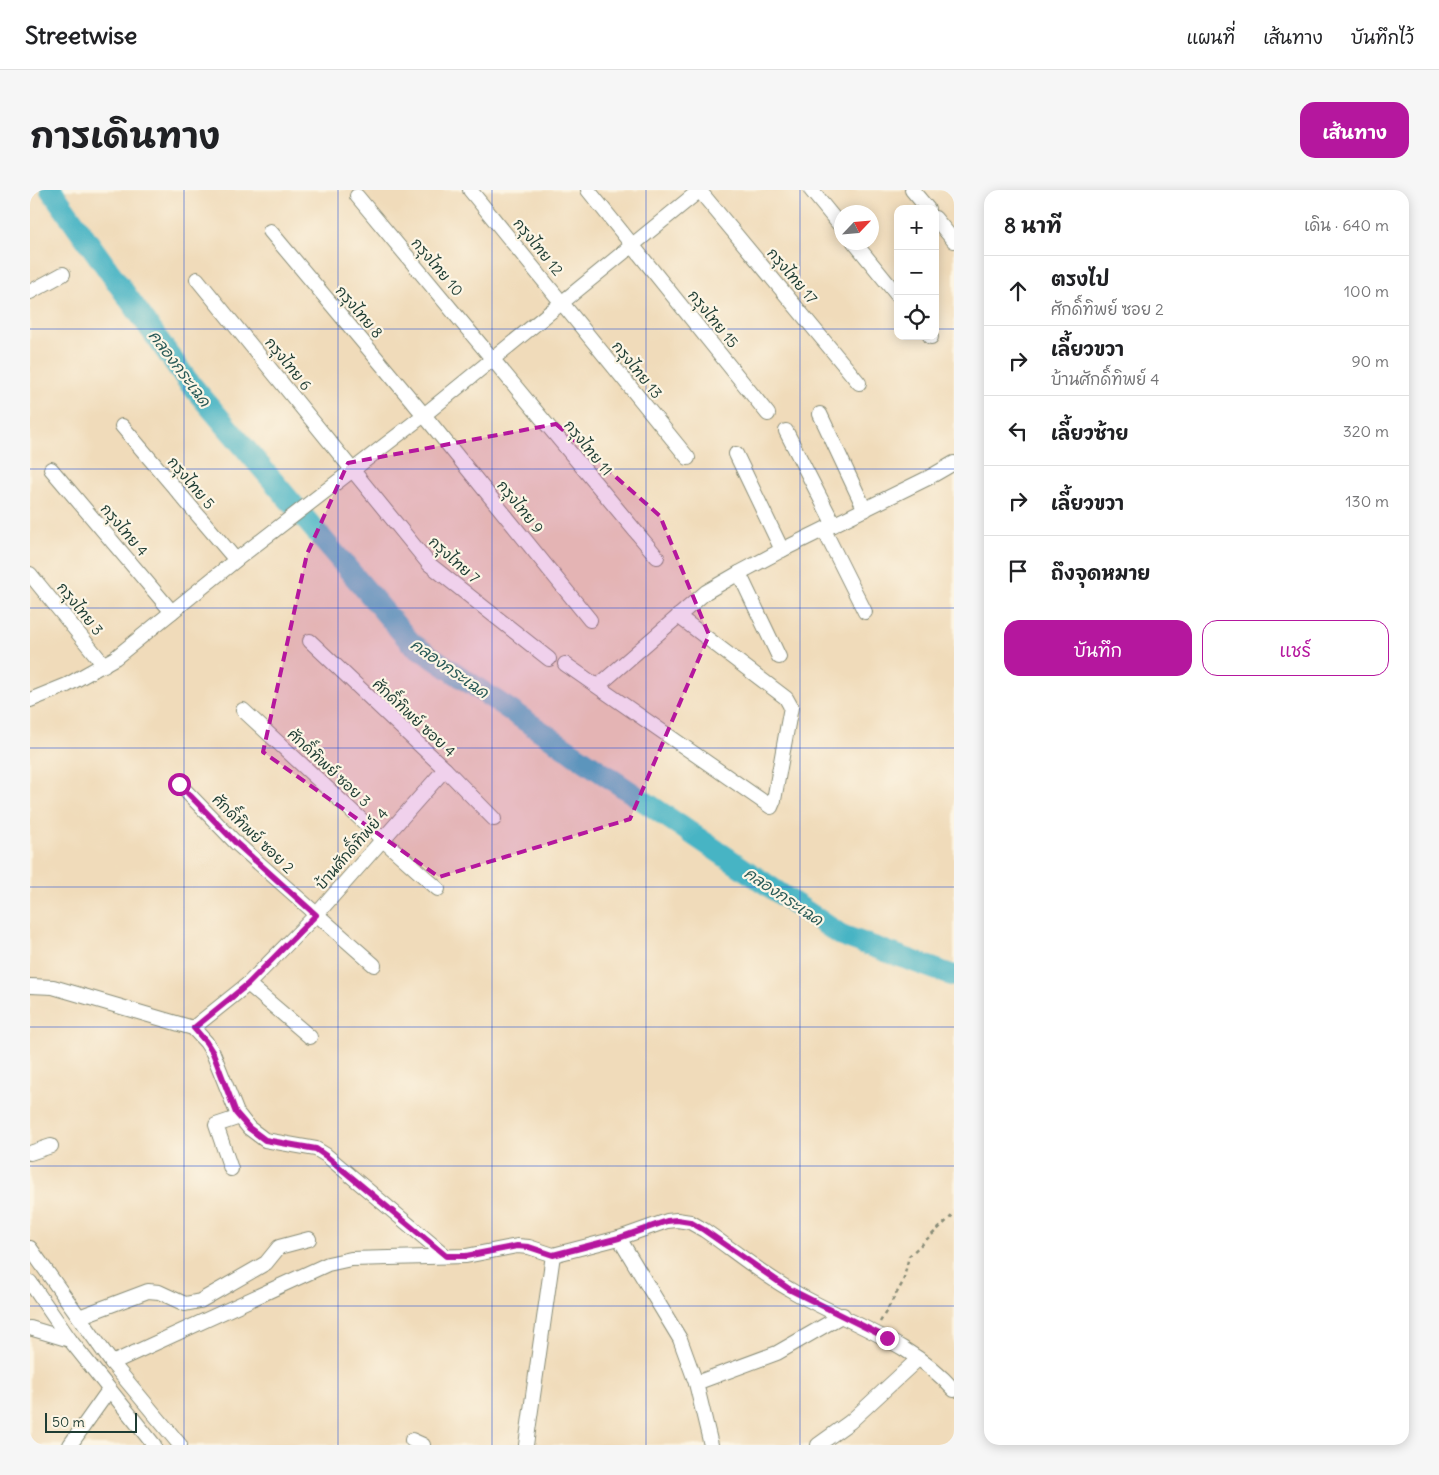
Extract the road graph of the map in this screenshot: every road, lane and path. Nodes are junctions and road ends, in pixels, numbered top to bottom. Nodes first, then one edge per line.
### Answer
1 (470, 190) edge
2 (588, 190) edge
3 (700, 190) edge
4 (811, 190) edge
5 (912, 190) edge
6 (357, 196) dead end
7 (925, 205) edge
8 (834, 218) edge
9 (939, 223) edge
10 (270, 231) dead end
11 (954, 241) edge
12 (633, 245) junction
13 (861, 250) edge
14 (63, 274) dead end
15 (196, 279) dead end
16 (30, 292) edge
17 (897, 295) edge
18 (562, 302) junction
19 (494, 358) junction
20 (859, 383) dead end
21 (768, 414) dead end
22 (820, 414) dead end
23 (424, 415) junction
24 (122, 426) dead end
25 (786, 431) dead end
26 (736, 454) dead end
27 (688, 458) dead end
28 (954, 463) edge
29 (51, 469) dead end
30 (353, 471) junction
31 (865, 510) junction
32 (829, 528) junction
33 (782, 550) junction
34 (657, 558) dead end
35 (236, 560) junction
36 (739, 573) junction
37 (30, 574) edge
38 (172, 612) junction
39 (865, 612) dead end
40 (678, 616) junction
41 (590, 620) dead end
42 (310, 641) dead end
43 (779, 657) dead end
44 (549, 659) dead end
45 (566, 664) dead end
46 (104, 665) junction
47 (598, 686) junction
48 (32, 696) edge
49 (243, 710) dead end
50 (445, 770) junction
51 (179, 784) dead end
52 (494, 819) dead end
53 (382, 839) junction
54 (438, 889) dead end
55 (316, 915) junction
56 (374, 966) dead end
57 (248, 984) junction
58 (30, 986) edge
59 (194, 1028) junction
60 (310, 1037) dead end
61 (240, 1117) junction
62 (51, 1146) dead end
63 (30, 1153) edge
64 (231, 1169) dead end
65 (954, 1214) edge
66 (619, 1238) junction
67 (309, 1239) dead end
68 (30, 1248) edge
69 (553, 1255) junction
70 (446, 1256) junction
71 (30, 1282) edge
72 (55, 1283) junction
73 (39, 1295) junction
74 (842, 1315) junction
75 (79, 1317) junction
76 (30, 1328) edge
77 (874, 1332) junction
78 (70, 1340) junction
79 (918, 1359) junction
80 (112, 1363) junction
81 (696, 1383) junction
82 (109, 1390) junction
83 (954, 1390) edge
84 (70, 1445) edge
85 (154, 1445) edge
86 (180, 1445) edge
87 (526, 1445) edge
88 (711, 1445) edge
89 (818, 1445) edge

1 - 18 street, กรุงไทย 12
2 - 12 street, กรุงไทย 15
3 - 12 street
3 - 20 street, กรุงไทย 17
4 - 8 street
5 - 7 street
6 - 19 street, กรุงไทย 10
9 - 11 street
10 - 23 street, กรุงไทย 8
12 - 18 street
12 - 21 street, กรุงไทย 15
13 - 17 street
14 - 16 street
15 - 30 street, กรุงไทย 6
18 - 19 street
18 - 27 street, กรุงไทย 13
19 - 23 street
19 - 34 street, กรุงไทย 11
22 - 31 street
23 - 30 street
23 - 41 street, กรุงไทย 9
24 - 35 street, กรุงไทย 5
25 - 32 street
26 - 33 street
28 - 31 street
29 - 38 street, กรุงไทย 4
30 - 35 street
30 - 44 street, กรุงไทย 7
31 - 32 street
32 - 33 street
32 - 39 street
33 - 36 street
35 - 38 street
36 - 40 street
36 - 43 street
37 - 46 street, กรุงไทย 3
38 - 46 street
40 - 47 street
40 - 47 street
42 - 50 street, ศักดิ์ทิพย์ ซอย 4
45 - 47 street
46 - 48 street
49 - 53 street, ศักดิ์ทิพย์ ซอย 3
50 - 52 street, ศักดิ์ทิพย์ ซอย 4
50 - 53 street, บ้านศักดิ์ทิพย์ 4
51 - 55 street, ศักดิ์ทิพย์ ซอย 2
53 - 54 street, ศักดิ์ทิพย์ ซอย 3
53 - 55 street, บ้านศักดิ์ทิพย์ 4
55 - 56 street, ศักดิ์ทิพย์ ซอย 2
55 - 57 street, บ้านศักดิ์ทิพย์ 4
57 - 59 street, บ้านศักดิ์ทิพย์ 4
57 - 60 street
58 - 59 street
59 - 61 street
61 - 64 street
61 - 70 street
62 - 63 street
65 - 77 path
66 - 69 street
66 - 74 street
66 - 81 street
67 - 75 street
68 - 72 street
69 - 70 street
69 - 87 street
70 - 80 street
71 - 73 street
72 - 73 street
72 - 75 street
73 - 78 street
74 - 77 street
74 - 81 street
75 - 80 street
76 - 78 street
77 - 79 street
78 - 82 street
79 - 83 street
79 - 89 street
80 - 86 street
81 - 88 street
82 - 84 street
82 - 85 street

